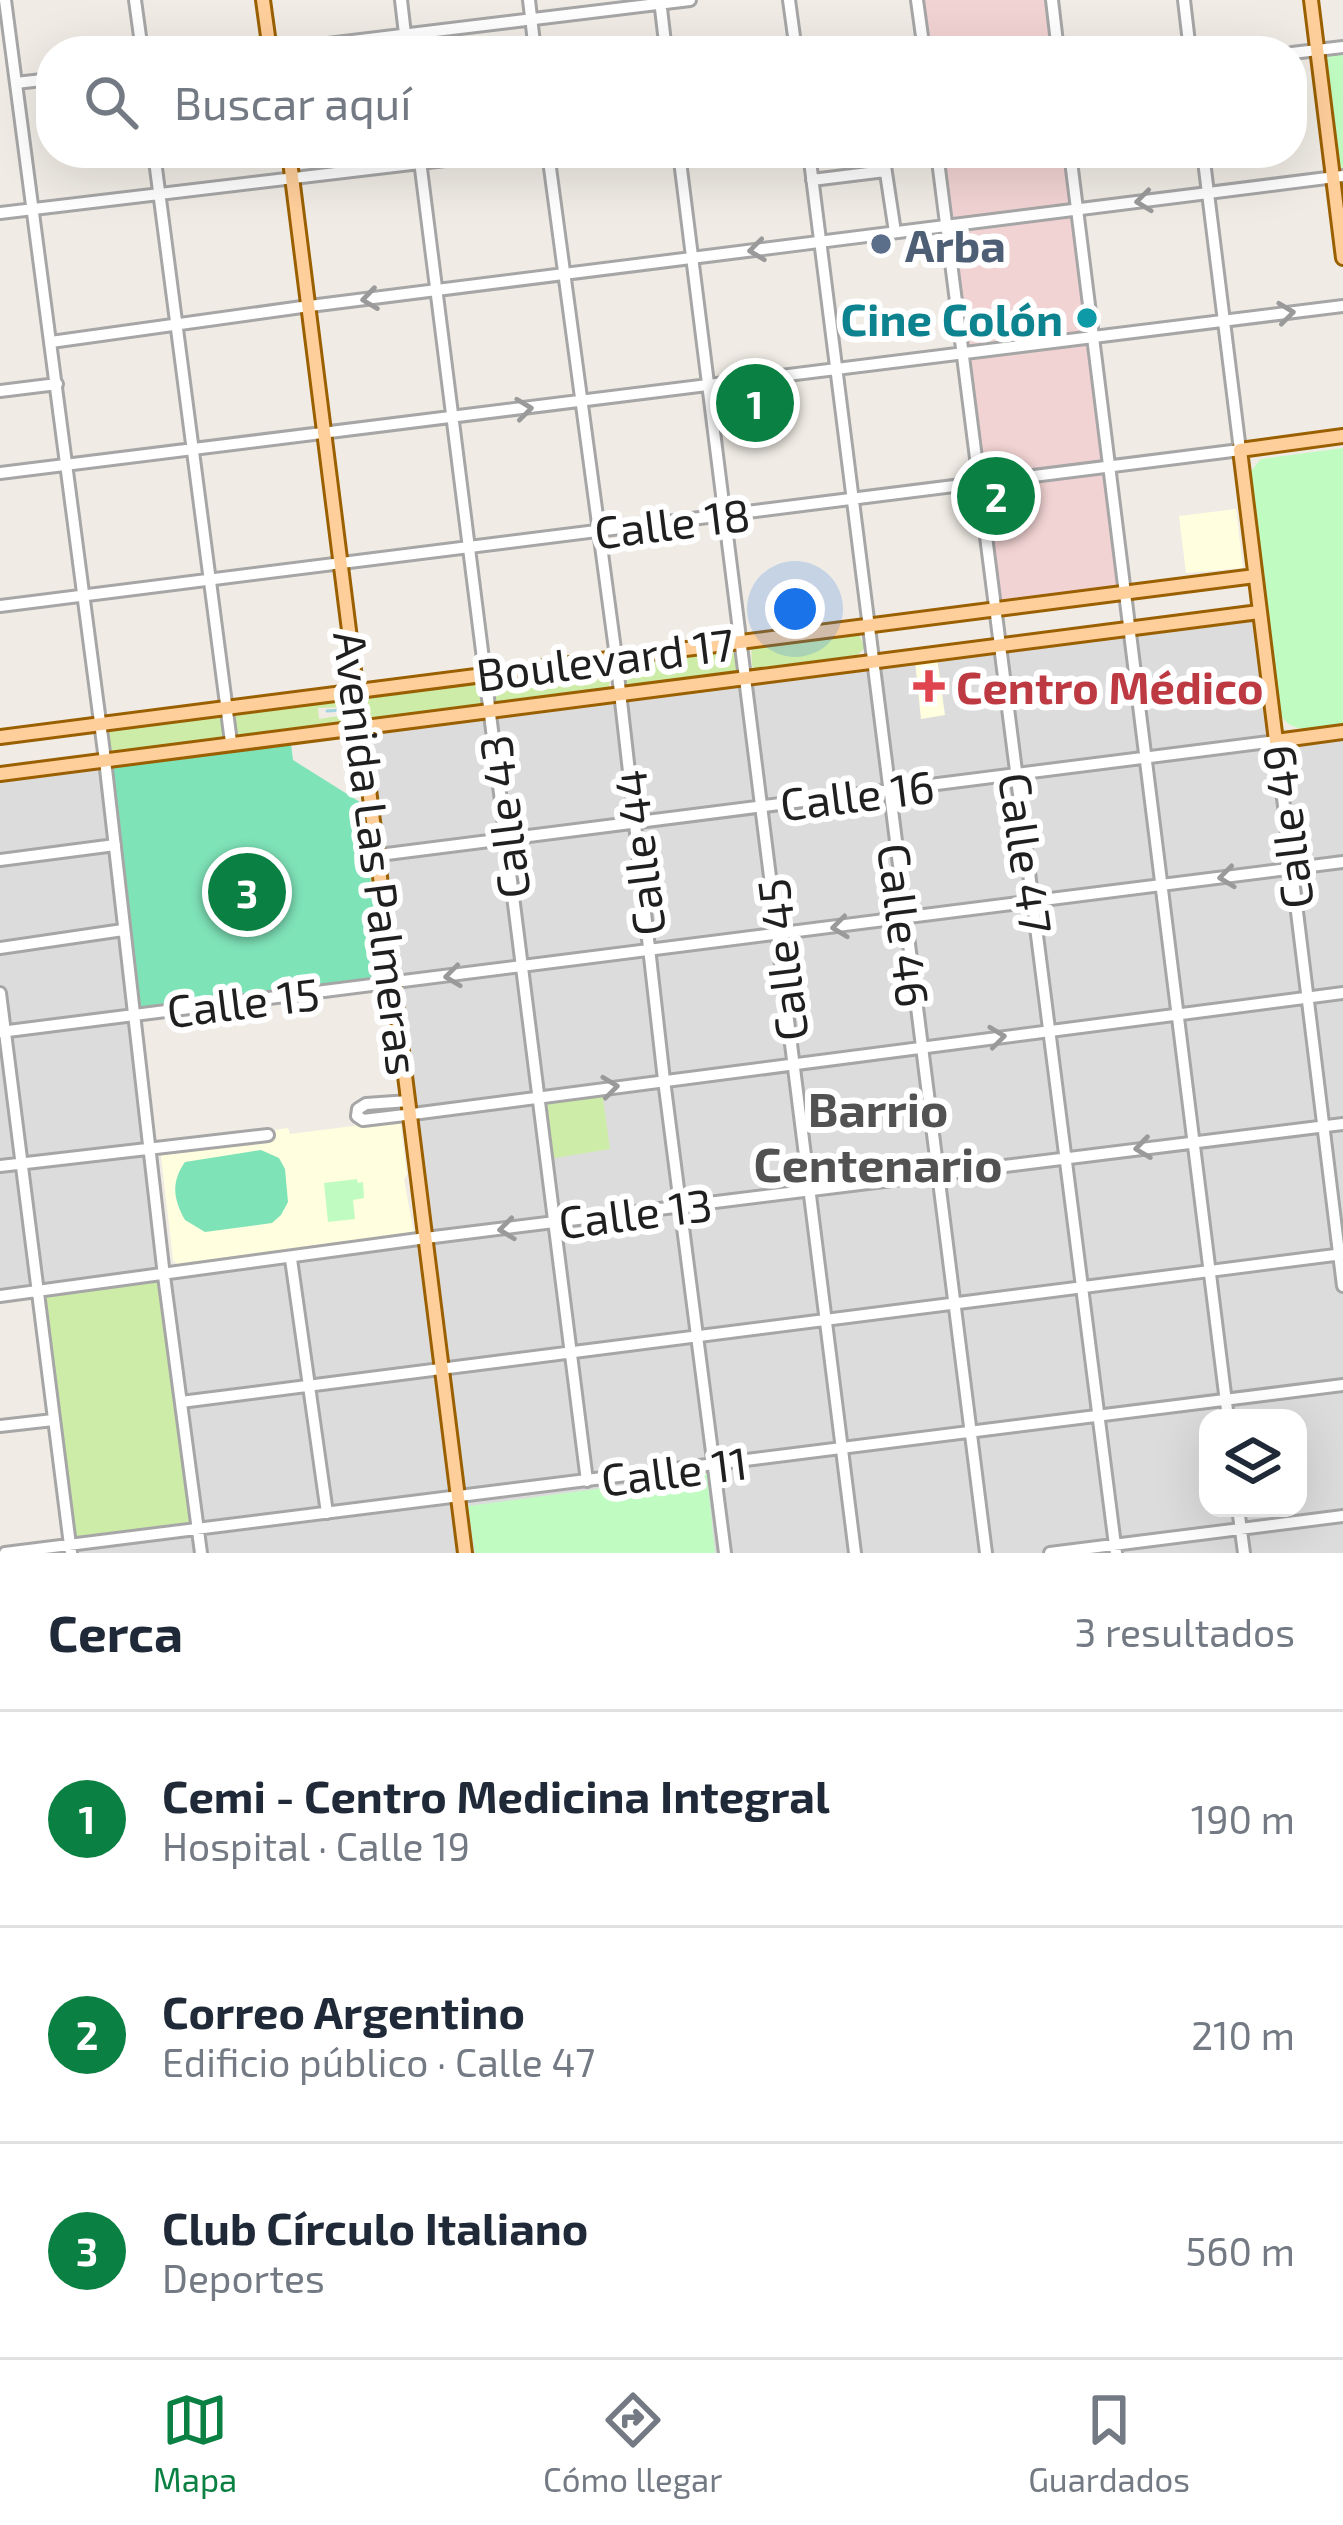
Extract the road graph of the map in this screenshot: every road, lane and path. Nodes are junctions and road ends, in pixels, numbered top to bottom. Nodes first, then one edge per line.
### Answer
1 (5, 0) edge
2 (135, 0) edge
3 (267, 0) edge
4 (400, 0) edge
5 (529, 0) edge
6 (690, 0) edge
7 (789, 0) edge
8 (917, 0) edge
9 (1052, 0) edge
10 (1184, 0) edge
11 (1311, 0) edge
12 (661, 2) edge
13 (531, 20) junction
14 (140, 36) edge
15 (271, 36) edge
16 (405, 36) joint
17 (533, 36) edge
18 (664, 36) edge
19 (794, 36) edge
20 (922, 36) edge
21 (1056, 36) edge
22 (1188, 36) edge
23 (1343, 47) edge
24 (1317, 49) junction
25 (1307, 50) edge
26 (36, 81) edge
27 (16, 83) junction
28 (156, 168) edge
29 (288, 168) edge
30 (360, 168) edge
31 (420, 168) edge
32 (550, 168) edge
33 (681, 168) edge
34 (811, 168) edge
35 (886, 168) edge
36 (939, 168) edge
37 (1072, 168) edge
38 (1205, 168) edge
39 (886, 171) junction
40 (1338, 176) edge
41 (289, 180) junction
42 (812, 180) junction
43 (1208, 193) junction
44 (159, 197) junction
45 (34, 209) junction
46 (1077, 209) junction
47 (0, 213) edge
48 (946, 226) junction
49 (895, 232) junction
50 (820, 242) junction
51 (693, 258) junction
52 (1343, 258) edge
53 (563, 274) junction
54 (436, 290) junction
55 (1343, 306) edge
56 (306, 307) junction
57 (1224, 321) junction
58 (176, 326) junction
59 (1093, 336) junction
60 (51, 342) junction
61 (962, 353) junction
62 (836, 369) junction
63 (57, 384) junction
64 (709, 386) junction
65 (0, 391) edge
66 (580, 402) junction
67 (452, 418) junction
68 (321, 435) junction
69 (1343, 436) edge
70 (191, 448) junction
71 (1240, 450) junction
72 (67, 464) junction
73 (1109, 466) junction
74 (0, 473) edge
75 (981, 481) junction
76 (852, 499) junction
77 (726, 515) junction
78 (596, 531) junction
79 (468, 548) junction
80 (338, 564) junction
81 (1256, 576) junction
82 (208, 579) junction
83 (1125, 593) junction
84 (83, 596) junction
85 (0, 607) edge
86 (998, 609) junction
87 (1259, 612) junction
88 (868, 627) junction
89 (1129, 630) junction
90 (742, 640) junction
91 (1001, 646) junction
92 (616, 657) junction
93 (873, 663) junction
94 (486, 673) junction
95 (747, 679) junction
96 (355, 690) junction
97 (620, 694) junction
98 (226, 708) junction
99 (490, 710) junction
100 (98, 725) junction
101 (359, 726) junction
102 (1343, 732) edge
103 (0, 737) edge
104 (1276, 741) junction
105 (231, 742) junction
106 (1147, 758) junction
107 (105, 760) junction
108 (1016, 773) junction
109 (0, 774) edge
110 (889, 790) junction
111 (763, 806) junction
112 (634, 822) junction
113 (505, 838) junction
114 (115, 845) junction
115 (375, 856) junction
116 (0, 860) edge
117 (1343, 862) edge
118 (1292, 869) junction
119 (1162, 885) junction
120 (1034, 902) junction
121 (905, 919) junction
122 (123, 930) junction
123 (778, 935) junction
124 (0, 948) edge
125 (650, 949) junction
126 (521, 968) junction
127 (391, 983) junction
128 (0, 993) edge
129 (1343, 993) edge
130 (1307, 997) junction
131 (1179, 1012) junction
132 (134, 1015) junction
133 (1051, 1030) junction
134 (3, 1032) edge
135 (920, 1047) junction
136 (793, 1063) junction
137 (664, 1080) junction
138 (537, 1095) junction
139 (407, 1108) junction
140 (1343, 1124) edge
141 (1323, 1126) junction
142 (268, 1135) dead end
143 (1193, 1141) junction
144 (150, 1150) junction
145 (1066, 1158) junction
146 (22, 1163) junction
147 (0, 1166) edge
148 (938, 1175) junction
149 (809, 1190) junction
150 (680, 1206) junction
151 (553, 1223) junction
152 (423, 1239) junction
153 (1341, 1254) edge
154 (291, 1259) junction
155 (1210, 1271) junction
156 (164, 1276) junction
157 (1343, 1286) edge
158 (1082, 1287) junction
159 (36, 1293) junction
160 (0, 1296) edge
161 (954, 1304) junction
162 (826, 1320) junction
163 (698, 1335) junction
164 (569, 1352) junction
165 (439, 1367) junction
166 (310, 1384) junction
167 (1343, 1385) edge
168 (1226, 1399) junction
169 (182, 1402) junction
170 (1227, 1409) edge
171 (1099, 1415) junction
172 (53, 1420) junction
173 (0, 1426) edge
174 (970, 1432) junction
175 (842, 1448) junction
176 (713, 1466) junction
177 (587, 1481) junction
178 (455, 1496) junction
179 (327, 1513) junction
180 (1343, 1516) edge
181 (1239, 1517) edge
182 (198, 1528) junction
183 (1240, 1530) junction
184 (70, 1549) edge
185 (1116, 1549) edge
186 (4, 1553) edge
187 (201, 1553) edge
188 (462, 1553) edge
189 (725, 1553) edge
190 (855, 1553) edge
191 (986, 1553) edge
192 (1050, 1553) edge
193 (1244, 1553) edge

1 - 27 street
2 - 14 street
3 - 15 main road
4 - 16 street
5 - 13 street
6 - 12 street
7 - 19 street
8 - 20 street
9 - 21 street
10 - 22 street
11 - 24 main road
12 - 13 street
12 - 18 street
13 - 16 street
13 - 17 street
23 - 24 street
24 - 25 street
24 - 40 main road
26 - 27 street
27 - 45 street
28 - 44 street
29 - 41 main road, Avenida Las Palmeras
30 - 41 street
31 - 54 street, Calle 43
32 - 53 street, Calle 44
33 - 51 street, Calle 45
34 - 42 street, Calle 46
35 - 39 street
36 - 48 street, Calle 47
37 - 46 street
38 - 43 street, Calle 49
39 - 42 street
39 - 49 street
40 - 43 street
40 - 52 main road
41 - 44 street
41 - 56 main road, Avenida Las Palmeras
42 - 50 street, Calle 46
43 -> 46 street
43 - 57 street, Calle 49
44 - 45 street
44 - 58 street
45 - 47 street
45 - 60 street
46 - 48 street
46 - 59 street
48 - 49 street
48 - 61 street, Calle 47
49 - 50 street
50 -> 51 street
50 - 62 street, Calle 46
51 - 53 street
51 - 64 street, Calle 45
53 - 54 street
53 - 66 street, Calle 44
54 -> 56 street
54 - 67 street, Calle 43
57 -> 55 street
56 - 58 street
56 - 68 main road, Avenida Las Palmeras
57 - 59 street
57 - 71 street, Calle 49
58 - 60 street
58 - 70 street
59 - 61 street
59 - 73 street
60 - 63 street
61 - 62 street
61 - 75 street, Calle 47
62 - 64 street
62 - 76 street, Calle 46
63 - 65 street
63 - 72 street
64 - 66 street
64 - 77 street, Calle 45
67 -> 66 street
66 - 78 street, Calle 44
67 - 68 street
67 - 79 street, Calle 43
68 - 70 street
68 - 80 main road, Avenida Las Palmeras
69 - 71 main road, Calle 18
70 - 72 street
70 - 82 street
71 - 73 street, Calle 18
71 - 81 main road, Calle 49
72 - 74 street
72 - 84 street
73 - 75 street, Calle 18
73 - 83 street
75 - 76 street, Calle 18
75 - 86 street, Calle 47
76 - 77 street, Calle 18
76 - 88 street, Calle 46
77 - 78 street, Calle 18
77 - 90 street, Calle 45
78 - 79 street, Calle 18
78 - 92 street, Calle 44
79 - 80 street, Calle 18
79 - 94 street, Calle 43
80 - 82 street, Calle 18
80 - 96 main road, Avenida Las Palmeras
81 - 83 main road, Boulevard 17
81 - 87 main road, Calle 49
82 - 84 street, Calle 18
82 - 98 street
83 - 86 main road, Boulevard 17
83 - 89 street
84 - 85 street, Calle 18
84 - 100 street
86 - 88 main road, Boulevard 17
86 - 91 street, Calle 47
87 - 89 main road, Boulevard 17
87 - 104 main road, Calle 49
88 - 90 main road, Boulevard 17
88 - 93 street, Calle 46
89 - 91 main road, Boulevard 17
89 - 106 street
90 - 92 main road, Boulevard 17
90 - 95 street, Calle 45
91 - 93 main road, Boulevard 17
91 - 108 street, Calle 47
92 - 94 main road, Boulevard 17
92 - 97 street, Calle 44
93 - 95 main road, Boulevard 17
93 - 110 street, Calle 46
94 - 96 main road, Boulevard 17
94 - 99 street, Calle 43
95 - 97 main road, Boulevard 17
95 - 111 street, Calle 45
96 - 98 main road, Boulevard 17
96 - 101 main road, Avenida Las Palmeras
97 - 99 main road, Boulevard 17
97 - 112 street, Calle 44
98 - 100 main road, Boulevard 17
98 - 105 street
99 - 101 main road, Boulevard 17
99 - 113 street, Calle 43
100 - 103 main road, Boulevard 17
100 - 107 street
101 - 105 main road, Boulevard 17
101 - 115 main road, Avenida Las Palmeras
102 - 104 main road, Calle 16
104 - 106 street, Calle 16
104 - 118 street, Calle 49
105 - 107 main road, Boulevard 17
106 - 108 street, Calle 16
106 - 119 street
107 - 109 main road, Boulevard 17
107 - 114 street
108 - 110 street, Calle 16
108 - 120 street, Calle 47
110 - 111 street, Calle 16
110 - 121 street, Calle 46
111 - 112 street, Calle 16
111 - 123 street, Calle 45
112 - 113 street, Calle 16
112 - 125 street, Calle 44
113 - 115 street, Calle 16
113 - 126 street, Calle 43
114 - 116 street
114 - 122 street
115 - 127 main road, Avenida Las Palmeras
117 - 118 street, Calle 15
118 -> 119 street, Calle 15
118 - 130 street, Calle 49
119 - 120 street, Calle 15
119 - 131 street
120 - 121 street, Calle 15
120 - 133 street, Calle 47
121 -> 123 street, Calle 15
121 - 135 street, Calle 46
122 - 124 street
122 - 132 street
123 - 125 street, Calle 15
123 - 136 street, Calle 45
125 - 126 street, Calle 15
125 - 137 street, Calle 44
126 -> 127 street, Calle 15
126 - 138 street, Calle 43
127 - 132 street, Calle 15
127 - 139 main road, Avenida Las Palmeras
128 - 134 street
129 - 130 street
130 - 131 street
130 - 141 street, Calle 49
131 - 133 street
131 - 143 street
132 - 134 street, Calle 15
132 - 144 street
135 -> 133 street
133 - 145 street, Calle 47
134 - 146 street
135 - 136 street
135 - 148 street, Calle 46
136 - 137 street
136 - 149 street, Calle 45
138 -> 137 street
137 - 150 street, Calle 44
138 - 139 street
138 - 151 street, Calle 43
139 - 152 main road, Avenida Las Palmeras
140 - 141 street, Calle 13
141 - 143 street, Calle 13
141 - 153 street, Calle 49
142 - 144 street
143 -> 145 street, Calle 13
143 - 155 street
144 - 146 street
144 - 156 street
145 - 148 street, Calle 13
145 - 158 street, Calle 47
146 - 147 street
146 - 159 street
148 - 149 street, Calle 13
148 - 161 street, Calle 46
149 - 150 street, Calle 13
149 - 162 street, Calle 45
150 - 151 street, Calle 13
150 - 163 street, Calle 44
151 -> 152 street, Calle 13
151 - 164 street, Calle 43
152 - 154 street, Calle 13
152 - 165 main road, Avenida Las Palmeras
153 - 155 street
153 - 157 street, Calle 49
154 - 156 street, Calle 13
154 - 166 street
155 - 158 street
155 - 168 street
156 - 159 street, Calle 13
156 - 169 street
158 - 161 street
158 - 171 street, Calle 47
159 - 160 street, Calle 13
159 - 172 street
161 - 162 street
161 - 174 street, Calle 46
162 - 163 street
162 - 175 street, Calle 45
163 - 164 street
163 - 176 street, Calle 44
164 - 165 street
164 - 177 street, Calle 43
165 - 166 street
165 - 178 main road, Avenida Las Palmeras
166 - 169 street
166 - 179 street
167 - 168 street, Calle 11
168 - 170 street
168 - 171 street, Calle 11
169 - 182 street
171 - 174 street, Calle 11
171 - 185 street, Calle 47
172 - 173 street
172 - 184 street
174 - 175 street, Calle 11
174 - 191 street, Calle 46
175 - 176 street, Calle 11
175 - 190 street, Calle 45
176 - 177 street, Calle 11
176 - 189 street, Calle 44
177 - 178 street, Calle 11
178 - 179 street, Calle 11
178 - 188 main road, Avenida Las Palmeras
179 - 182 street, Calle 11
180 - 183 street
181 - 183 street
182 - 184 street, Calle 11
182 - 187 street
183 - 185 street
183 - 193 street
184 - 186 street, Calle 11
185 - 192 street

